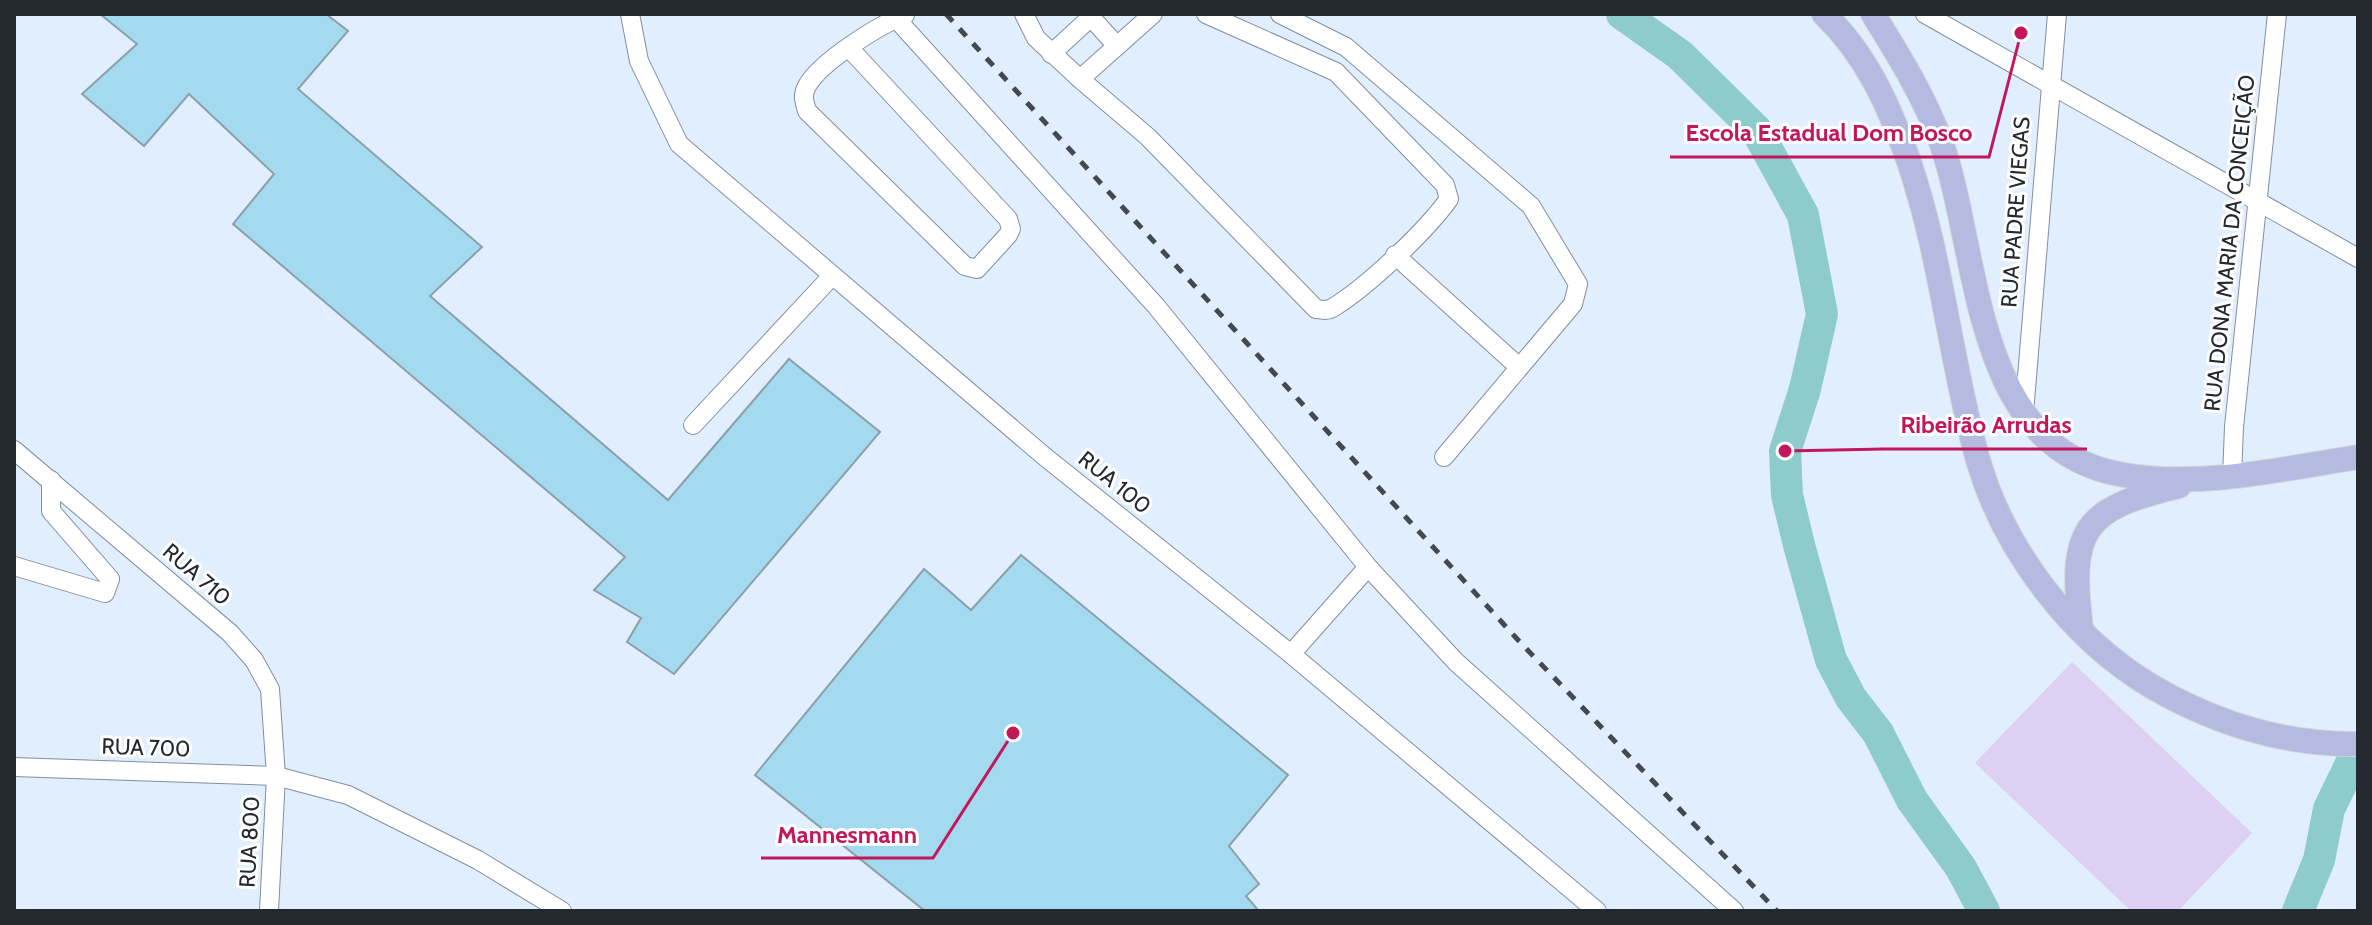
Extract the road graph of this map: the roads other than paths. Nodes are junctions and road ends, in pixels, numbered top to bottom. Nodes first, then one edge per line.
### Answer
1 (630, 14) edge
2 (1024, 14) edge
3 (1153, 14) edge
4 (1206, 14) edge
5 (1280, 14) edge
6 (1824, 14) edge
7 (1873, 14) edge
8 (1925, 14) edge
9 (2057, 14) edge
10 (2277, 14) edge
11 (898, 15) edge
12 (1089, 16) edge
13 (1117, 46) junction
14 (850, 49) junction
15 (1051, 54) junction
16 (1080, 79) junction
17 (2049, 83) junction
18 (2256, 198) junction
19 (1395, 255) junction
20 (2358, 258) edge
21 (831, 277) junction
22 (1519, 367) junction
23 (2024, 413) junction
24 (693, 425) dead end
25 (14, 450) edge
26 (1444, 457) dead end
27 (2358, 457) edge
28 (2224, 477) junction
29 (51, 480) junction
30 (14, 566) edge
31 (1368, 567) junction
32 (2081, 631) junction
33 (1291, 654) junction
34 (2358, 744) edge
35 (14, 767) edge
36 (276, 776) junction
37 (269, 911) edge
38 (562, 911) edge
39 (1597, 911) edge
40 (1734, 911) edge

1 - 21 street, RUA 100
2 - 15 street
3 - 13 street
4 - 19 street
5 - 22 street
6 - 32 main road
7 - 23 main road
8 - 17 street
9 - 17 street, RUA PADRE VIEGAS
10 - 18 street, RUA DONA MARIA DA CONCEIÇÃO
11 - 14 street
11 - 31 street
12 - 13 street
12 - 15 street
13 - 16 street
14 - 14 street
15 - 16 street
16 - 19 street
17 - 18 street
17 - 23 street, RUA PADRE VIEGAS
18 - 20 street
18 - 28 street, RUA DONA MARIA DA CONCEIÇÃO
19 - 22 street
21 - 24 street
21 - 33 street, RUA 100
22 - 26 street
23 - 28 main road
25 - 29 street, RUA 710
27 - 28 main road
28 - 32 main road
29 - 30 street
29 - 36 street, RUA 710
31 - 33 street
31 - 40 street
32 - 34 main road
33 - 39 street, RUA 100
35 - 36 street, RUA 700
36 - 37 street, RUA 800
36 - 38 street, RUA 700

